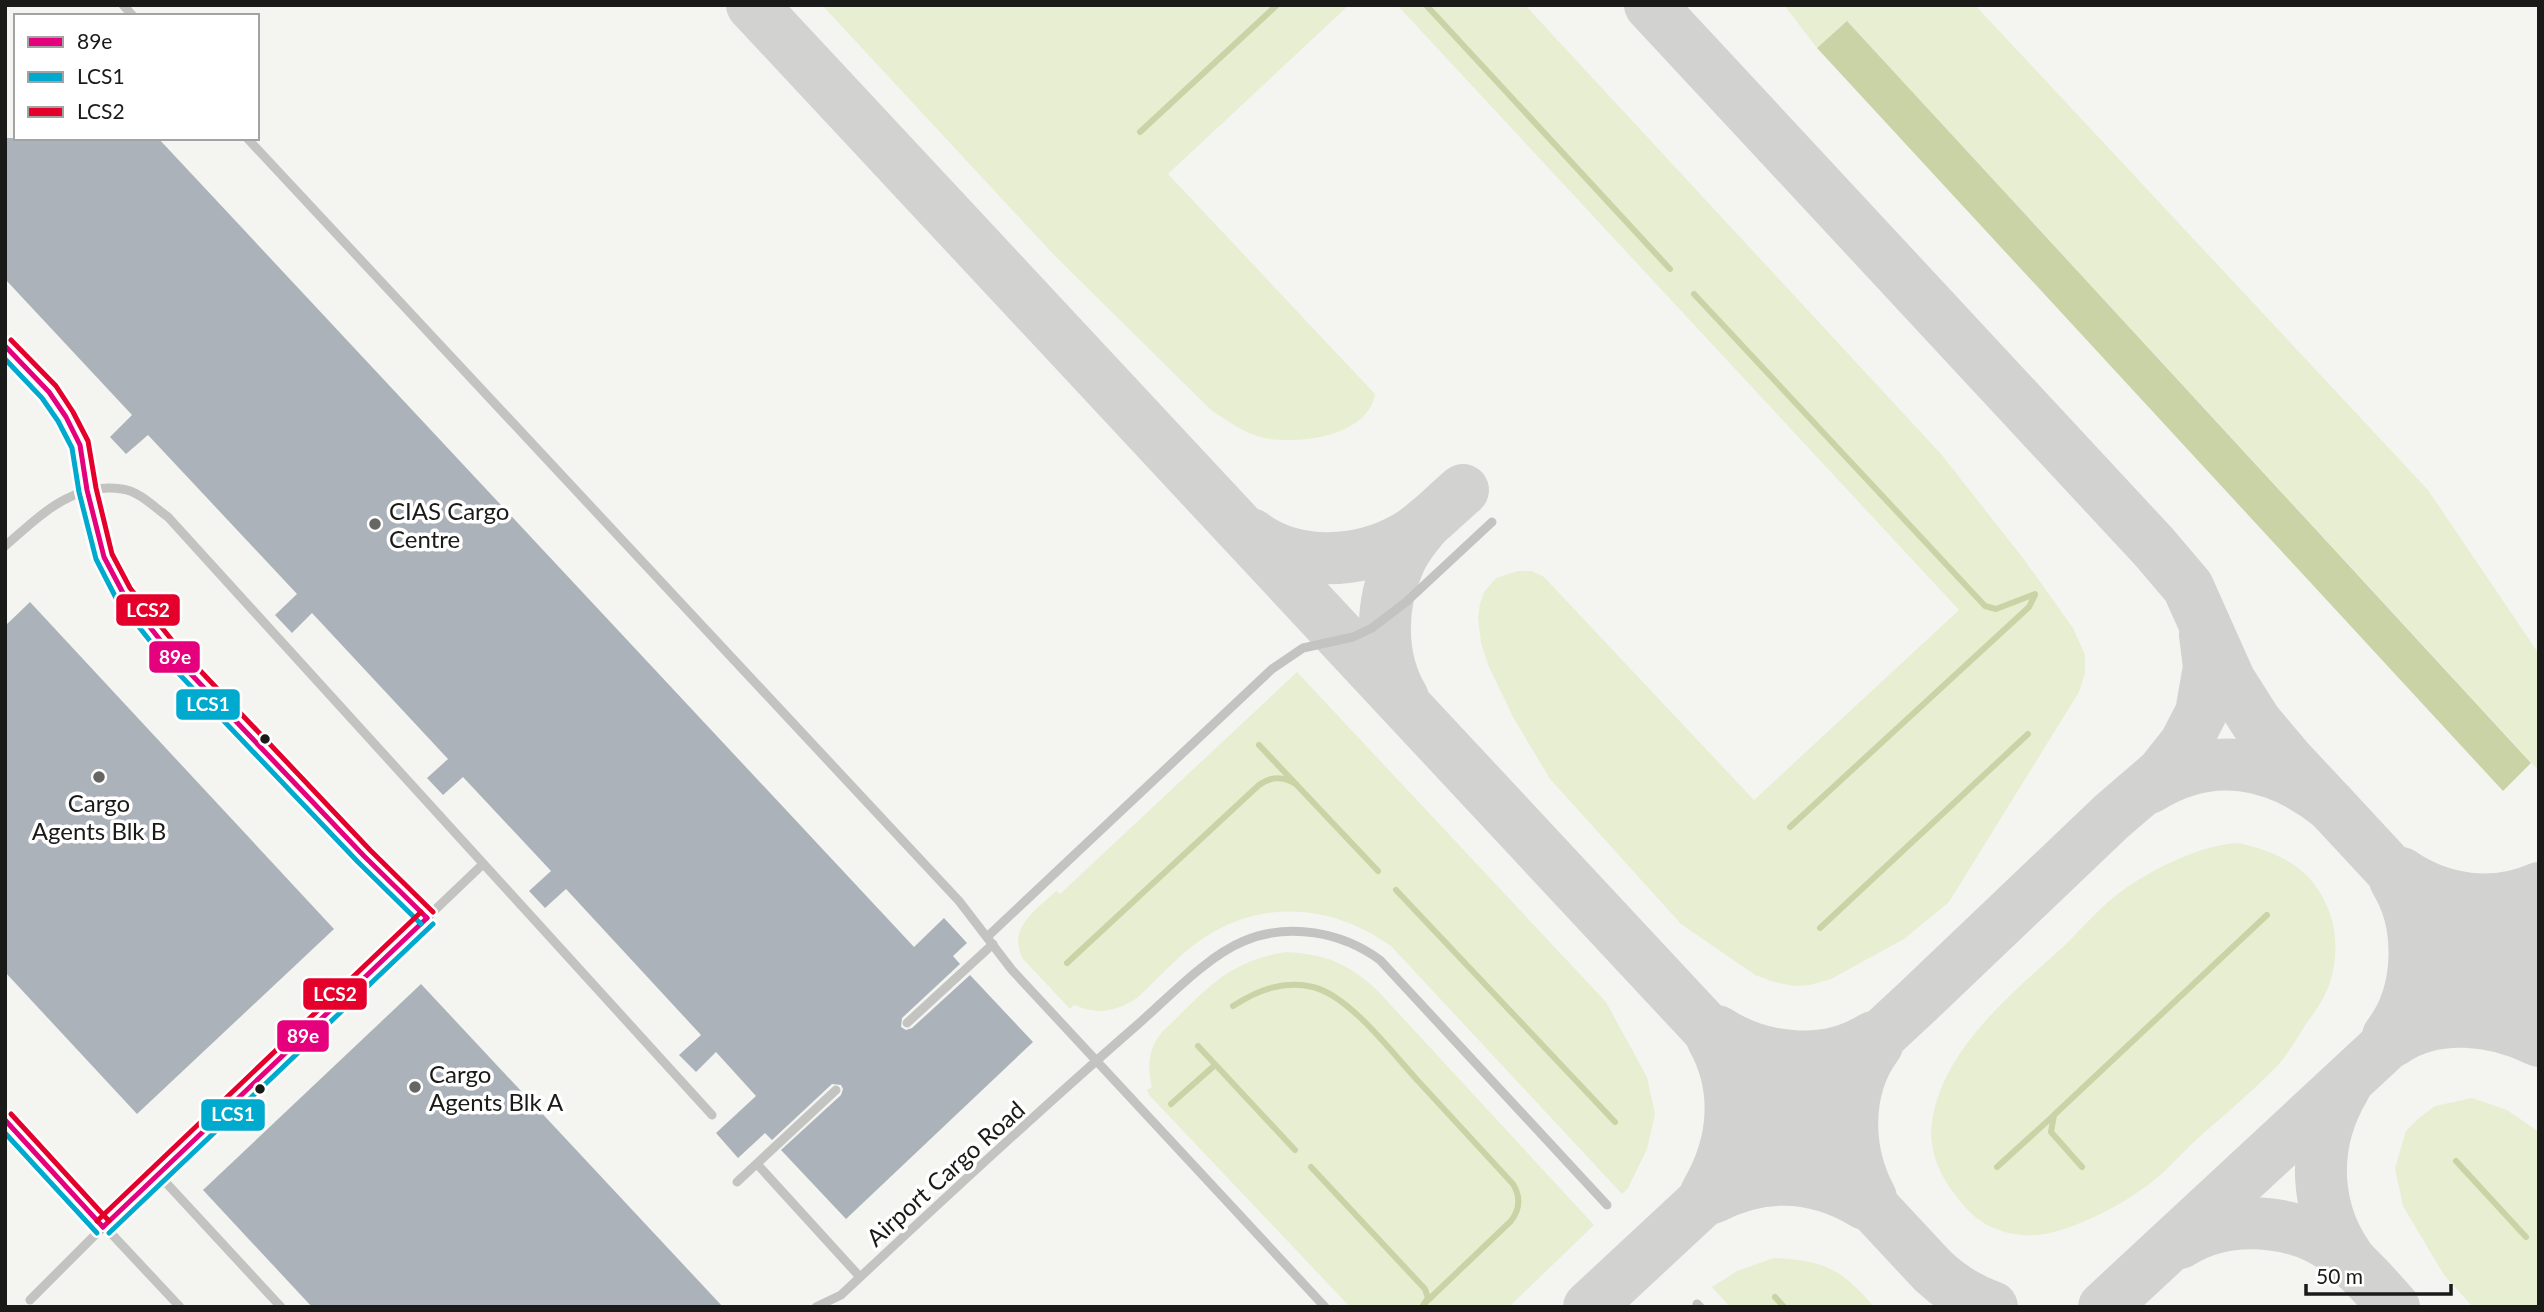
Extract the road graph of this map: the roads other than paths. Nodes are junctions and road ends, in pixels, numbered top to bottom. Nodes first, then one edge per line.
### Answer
1 (249, 140) edge
2 (5, 346) edge
3 (87, 490) junction
4 (1492, 522) dead end
5 (5, 546) edge
6 (483, 864) junction
7 (427, 918) junction
8 (990, 940) junction
9 (907, 1023) dead end
10 (1096, 1060) junction
11 (836, 1090) dead end
12 (712, 1115) dead end
13 (5, 1120) edge
14 (757, 1164) junction
15 (158, 1174) junction
16 (737, 1182) dead end
17 (1607, 1206) dead end
18 (103, 1227) junction
19 (860, 1277) junction
20 (30, 1300) dead end
21 (180, 1307) edge
22 (281, 1307) edge
23 (816, 1307) edge
24 (1325, 1307) edge

1 - 8 lane
2 - 3 lane
3 - 5 lane
3 - 6 lane
3 - 7 lane
4 - 8 lane
6 - 7 lane
6 - 12 lane
7 - 15 lane
8 - 9 lane
8 - 10 lane
10 - 17 lane, Airport Cargo Road
10 - 19 lane, Airport Cargo Road
10 - 24 lane
11 - 14 lane
13 - 18 lane
14 - 16 lane
14 - 19 lane
15 - 18 lane
15 - 22 lane
18 - 20 lane
18 - 21 lane
19 - 23 lane, Airport Cargo Road

